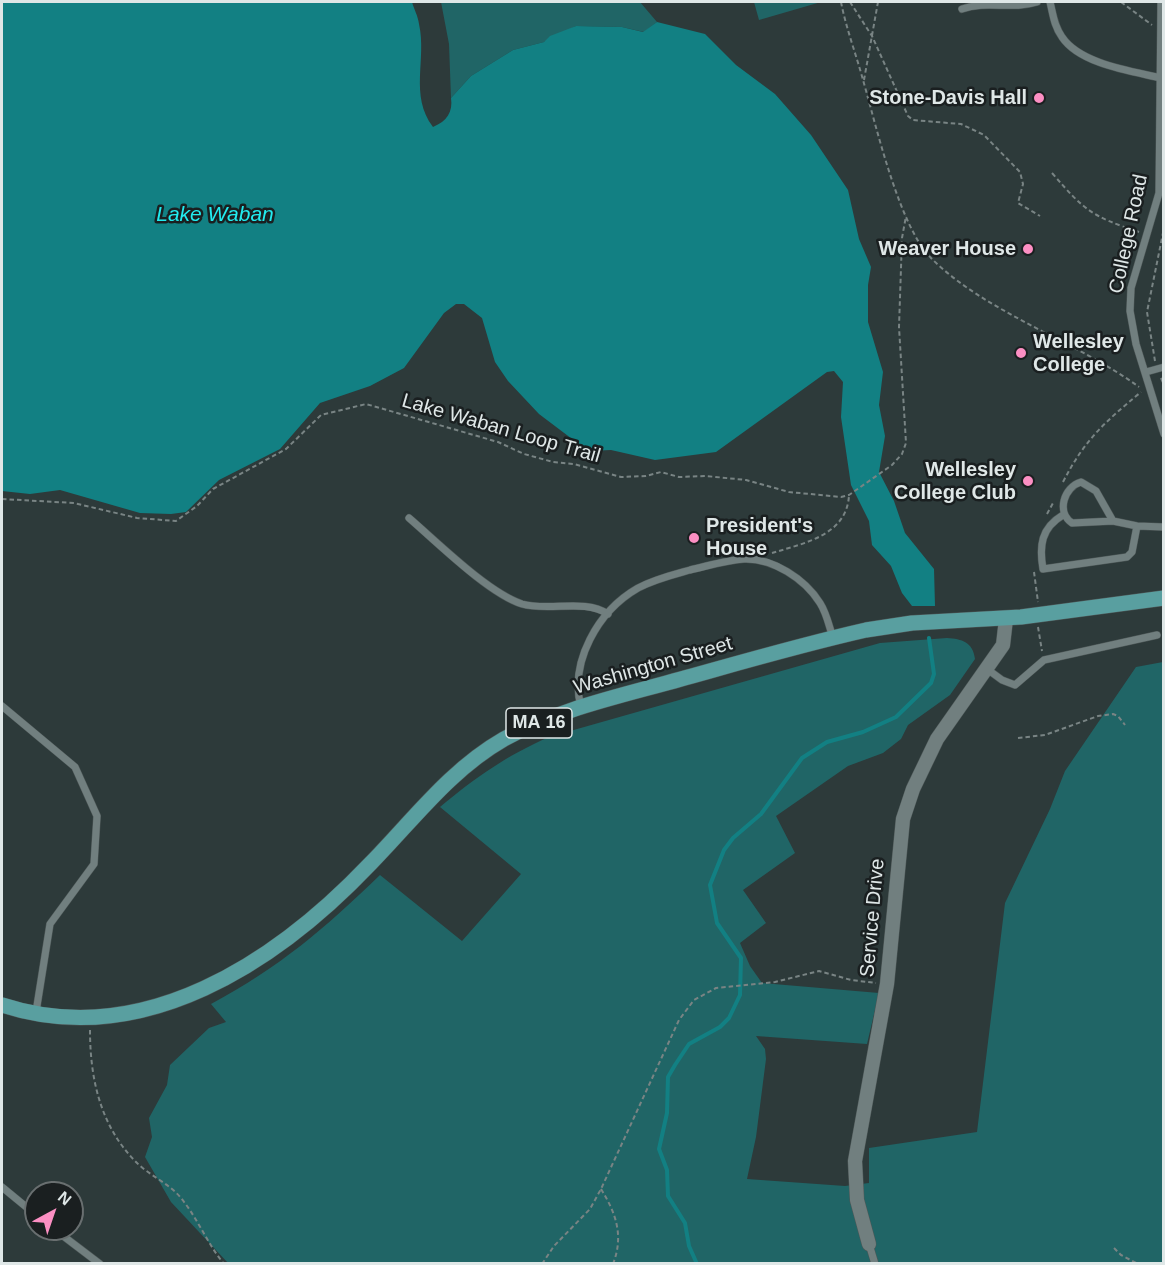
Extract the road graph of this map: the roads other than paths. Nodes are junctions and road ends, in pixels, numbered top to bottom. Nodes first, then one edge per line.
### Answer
1 (1037, 2) edge
2 (1050, 2) edge
3 (1161, 2) edge
4 (962, 9) dead end
5 (1163, 33) edge
6 (1161, 78) junction
7 (1162, 89) edge
8 (1161, 368) edge
9 (1146, 372) junction
10 (1164, 434) edge
11 (1063, 515) junction
12 (408, 518) dead end
13 (1113, 521) junction
14 (1137, 526) junction
15 (1164, 527) edge
16 (1164, 598) edge
17 (608, 614) junction
18 (1006, 619) junction
19 (1157, 635) dead end
20 (833, 638) junction
21 (987, 669) junction
22 (2, 706) edge
23 (580, 707) junction
24 (2, 1005) edge
25 (36, 1014) junction
26 (2, 1187) edge
27 (24, 1205) edge
28 (70, 1241) edge
29 (869, 1244) joint
30 (100, 1263) edge
31 (875, 1263) edge

1 - 4 lane
2 - 6 lane
3 - 5 lane, College Road
5 - 6 lane, College Road
6 - 7 lane, College Road
7 - 9 lane, College Road
8 - 9 lane
9 - 10 lane, College Road
11 - 13 lane
11 - 13 lane
11 - 14 lane
12 - 17 lane
13 - 14 lane
14 - 15 lane
16 - 18 main road, Washington Street / MA 16
17 - 20 lane
17 - 23 lane
18 - 20 main road, Washington Street / MA 16
18 - 21 street, Service Drive
19 - 21 lane
20 - 23 main road, Washington Street / MA 16
21 - 29 street, Service Drive
22 - 25 lane
23 - 25 main road, Washington Street / MA 16
24 - 25 main road, Washington Street / MA 16
26 - 27 lane
28 - 30 lane
29 - 31 lane

